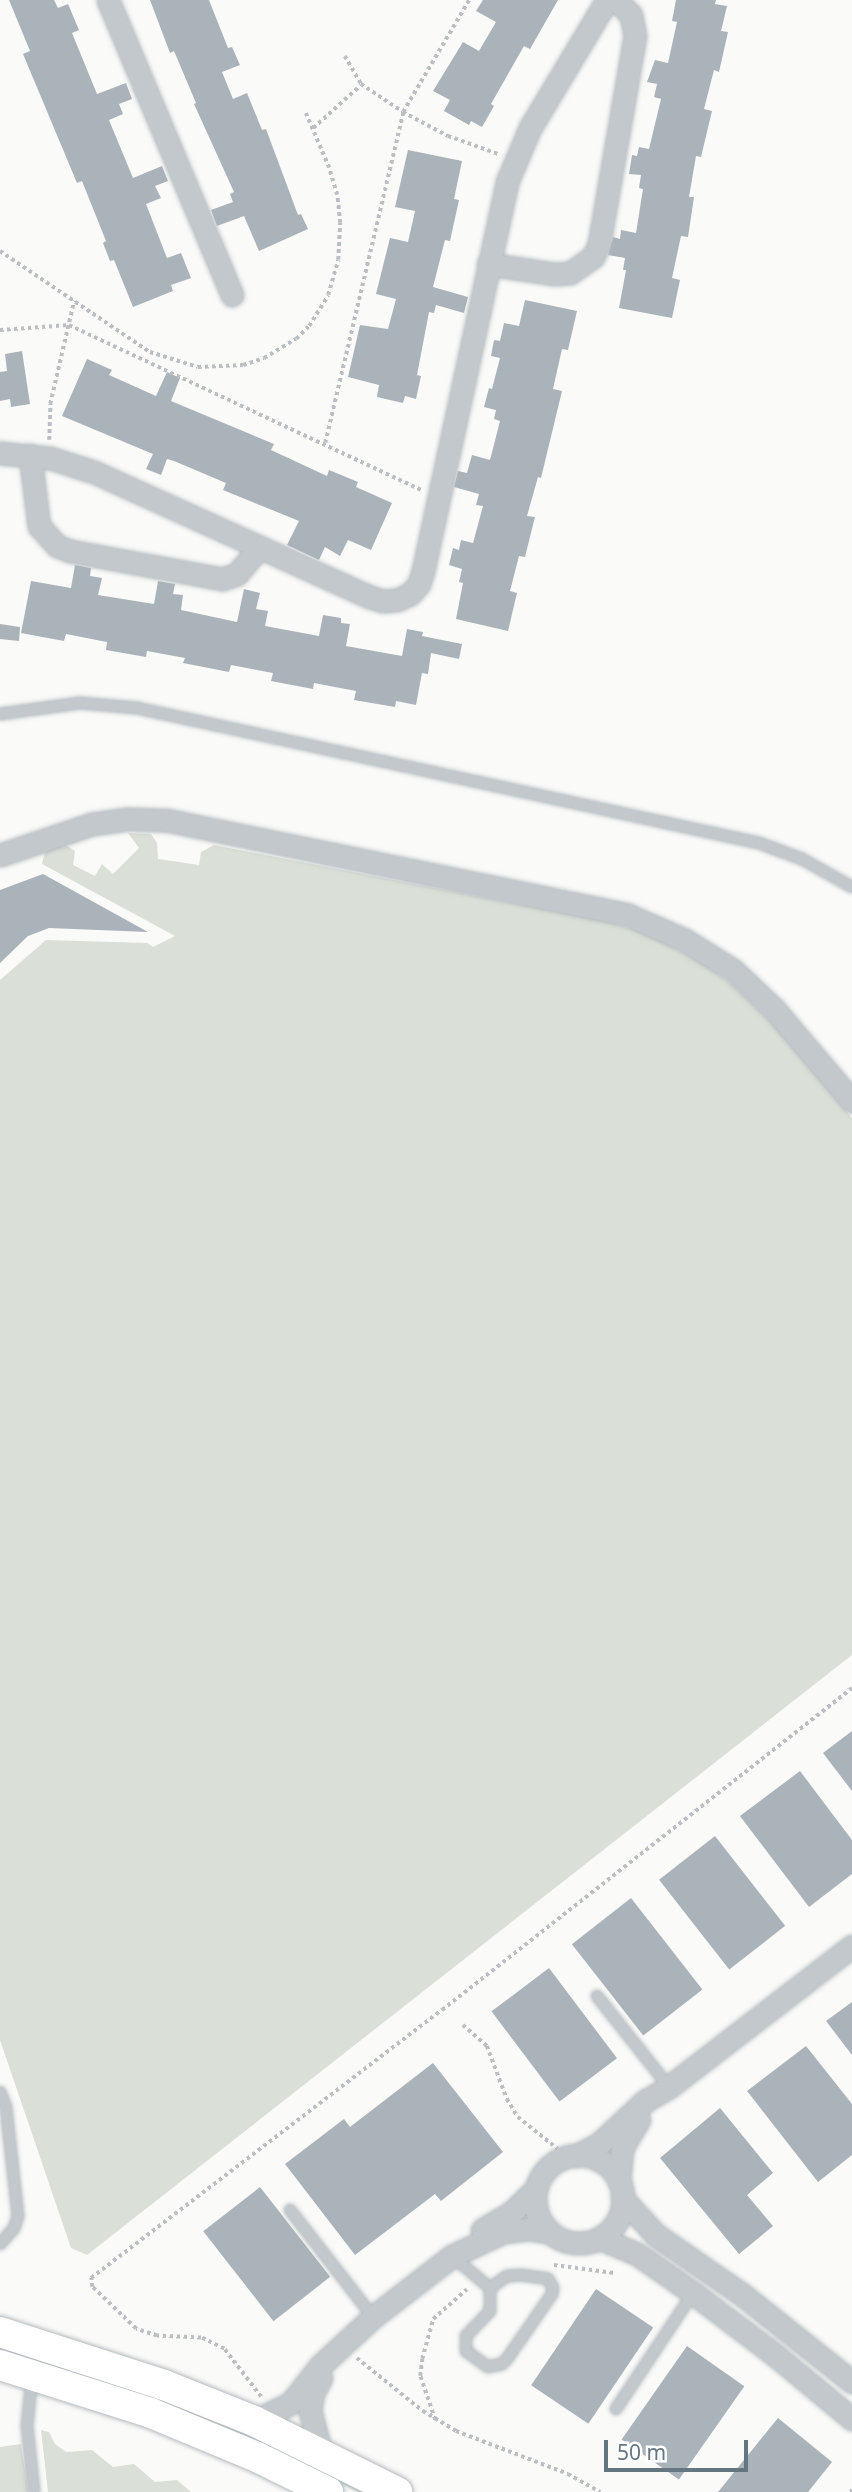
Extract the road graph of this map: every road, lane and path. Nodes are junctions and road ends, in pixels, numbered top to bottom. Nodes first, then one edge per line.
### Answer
1 (108, 0) edge
2 (469, 0) edge
3 (607, 0) edge
4 (617, 0) edge
5 (345, 56) dead end
6 (362, 84) junction
7 (403, 112) junction
8 (313, 128) dead end
9 (514, 160) junction
10 (488, 264) junction
11 (232, 295) dead end
12 (74, 301) dead end
13 (69, 325) junction
14 (0, 330) edge
15 (325, 444) junction
16 (0, 453) edge
17 (40, 456) junction
18 (440, 498) junction
19 (258, 549) junction
20 (0, 714) edge
21 (0, 855) edge
22 (852, 887) edge
23 (852, 1101) edge
24 (852, 1688) edge
25 (852, 1947) edge
26 (597, 1996) dead end
27 (463, 2025) dead end
28 (670, 2087) junction
29 (0, 2092) edge
30 (572, 2156) junction
31 (536, 2189) junction
32 (621, 2190) junction
33 (290, 2210) dead end
34 (549, 2232) junction
35 (599, 2238) junction
36 (0, 2244) edge
37 (452, 2256) junction
38 (489, 2288) junction
39 (693, 2293) junction
40 (373, 2317) junction
41 (0, 2332) edge
42 (337, 2350) junction
43 (0, 2365) edge
44 (33, 2375) junction
45 (852, 2382) edge
46 (616, 2409) dead end
47 (266, 2416) junction
48 (852, 2419) edge
49 (321, 2452) junction
50 (34, 2492) edge
51 (328, 2492) edge
52 (397, 2492) edge
53 (600, 2492) edge

1 - 11 street
2 - 7 path
3 - 9 street
4 - 10 street
5 - 6 path
6 - 7 path
6 - 8 path
7 - 9 path
7 - 15 path
9 - 10 street
10 - 18 street
12 - 13 path
13 - 14 path
13 - 15 path
13 - 17 path
15 - 18 path
16 - 17 street
17 - 19 street
17 - 19 street
18 - 19 street
20 - 22 lane
21 - 23 street
24 - 47 path
25 - 28 street
26 - 28 lane
27 - 30 path
28 - 30 street
28 - 32 street
29 - 36 lane
30 - 31 street
30 - 32 street
31 - 34 street
31 - 37 street
32 - 35 street
32 - 45 street
33 - 40 lane
34 - 35 street
34 - 37 street
35 - 39 street
37 - 38 lane
37 - 40 street
38 - 38 lane
39 - 46 lane
39 - 48 street
40 - 42 street
41 - 47 street
42 - 47 street
42 - 49 street
42 - 53 path
43 - 44 street
44 - 50 lane
44 - 51 street
47 - 49 street
49 - 52 street

